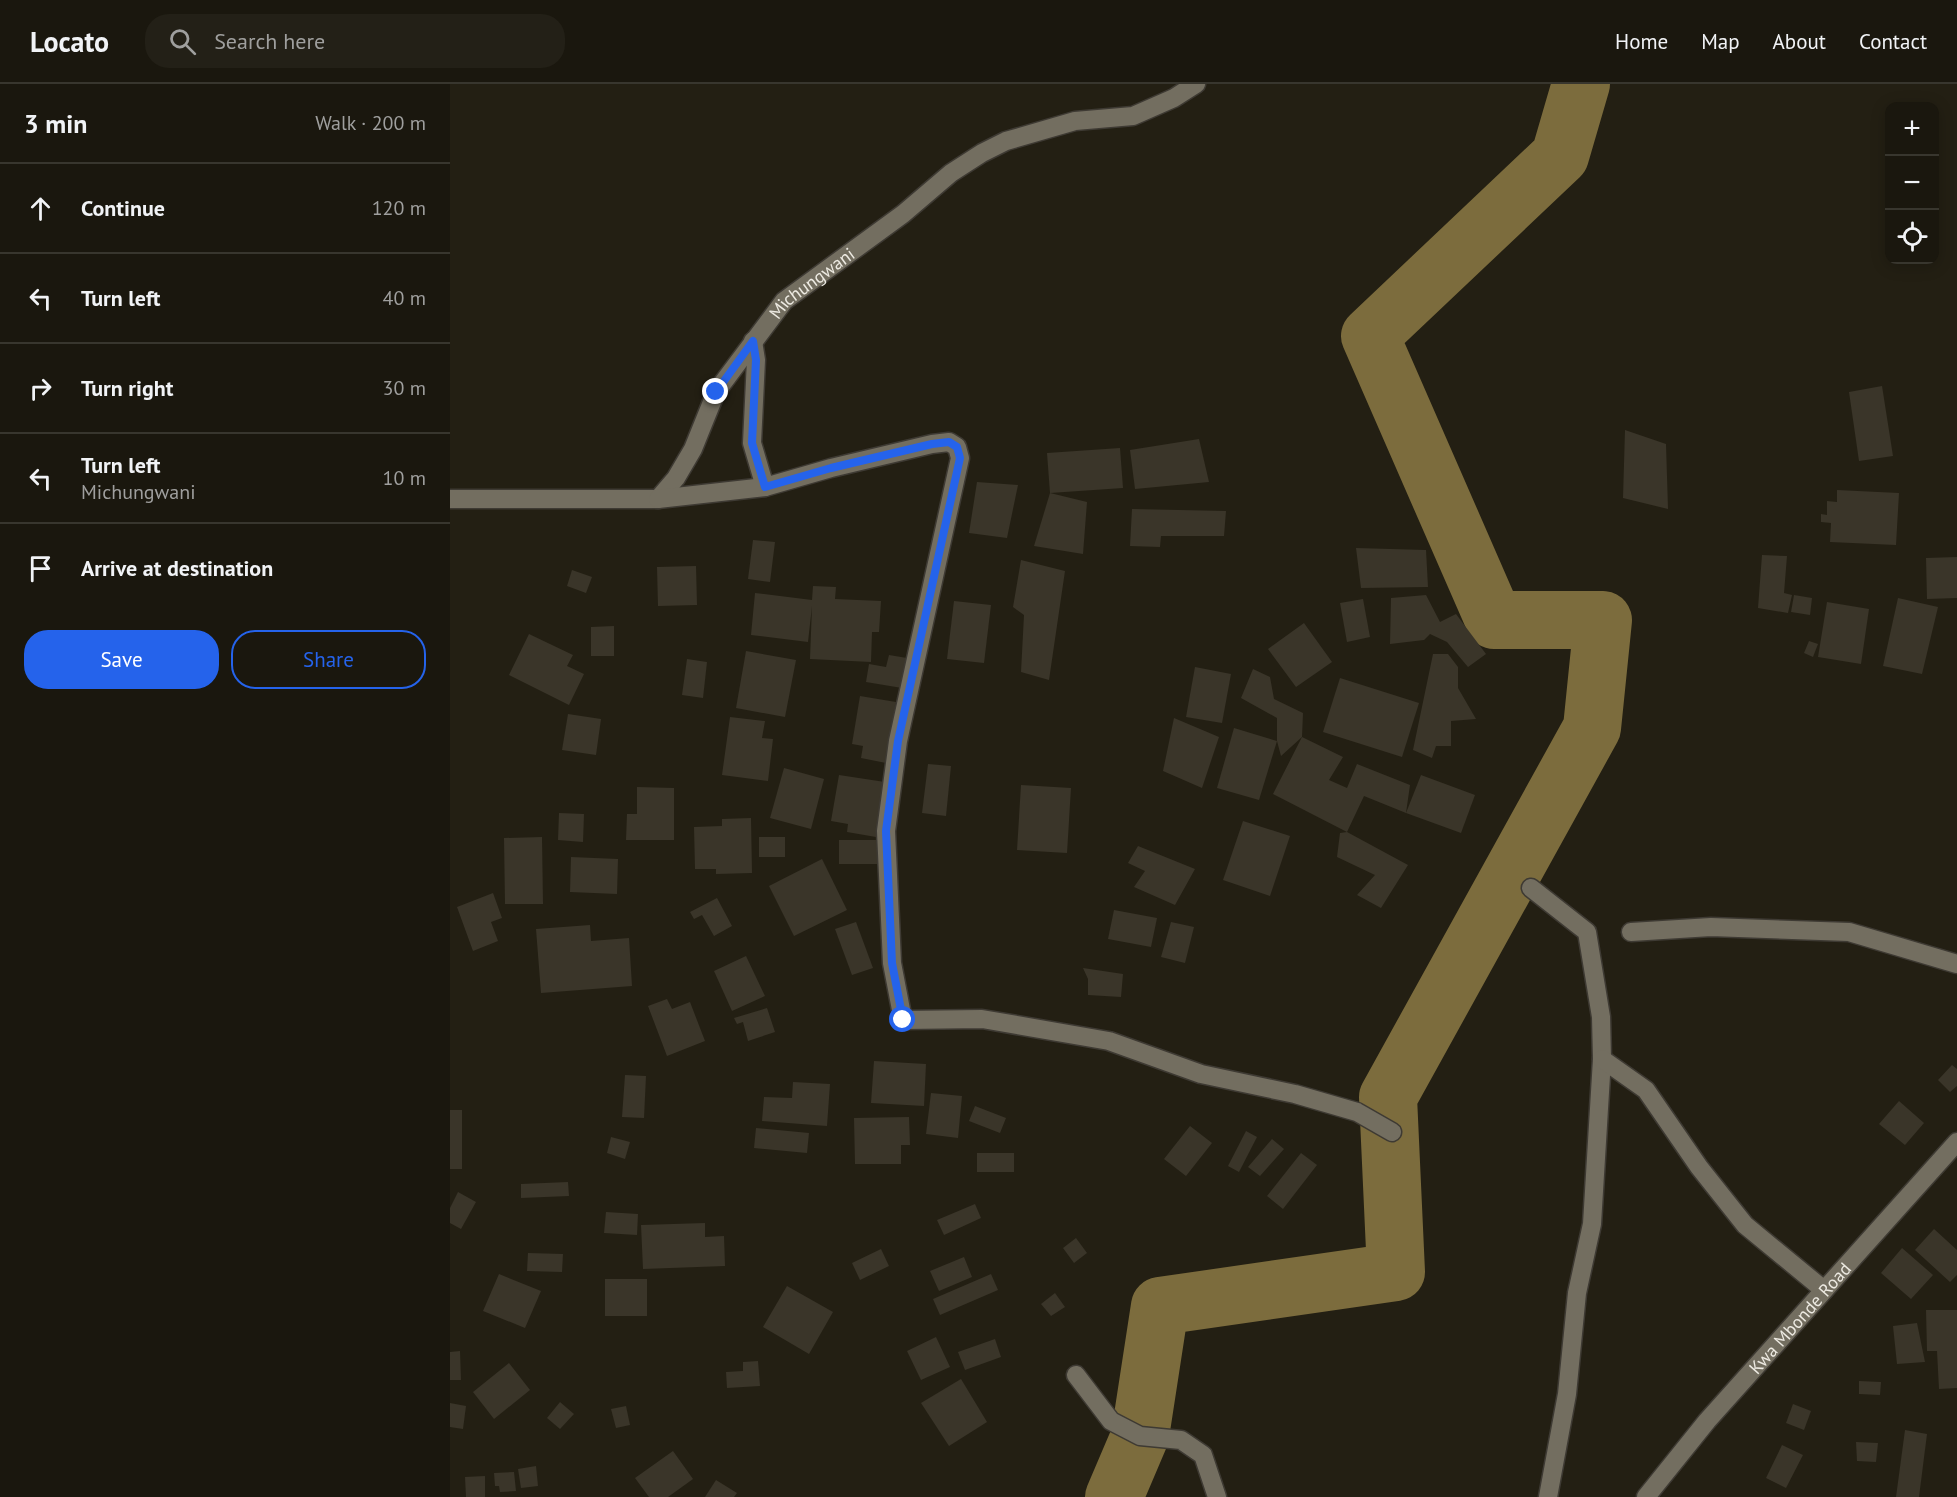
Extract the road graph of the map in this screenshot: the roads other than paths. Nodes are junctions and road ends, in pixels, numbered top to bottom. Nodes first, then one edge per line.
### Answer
1 (1196, 84) edge
2 (753, 341) junction
3 (765, 487) junction
4 (450, 499) edge
5 (658, 499) junction
6 (1531, 888) dead end
7 (1631, 932) dead end
8 (1957, 964) edge
9 (1602, 1059) junction
10 (1392, 1132) dead end
11 (1957, 1142) edge
12 (1824, 1290) junction
13 (1076, 1375) dead end
14 (1217, 1497) edge
15 (1548, 1497) edge
16 (1646, 1497) edge

1 - 2 street, Michungwani
2 - 3 street
2 - 5 street, Michungwani
3 - 5 street
3 - 10 street
4 - 5 street
6 - 9 street
7 - 8 street
9 - 12 street
9 - 15 street
11 - 12 street, Kwa Mbonde Road
12 - 16 street, Kwa Mbonde Road
13 - 14 street

